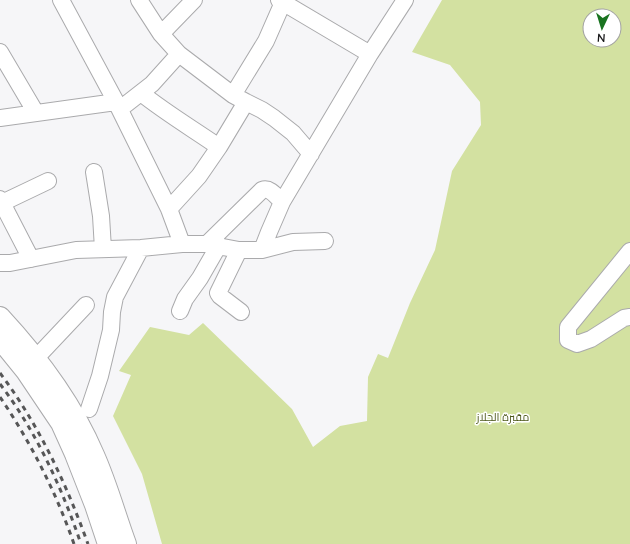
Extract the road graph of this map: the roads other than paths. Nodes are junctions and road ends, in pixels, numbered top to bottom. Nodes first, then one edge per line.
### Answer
1 (61, 0) edge
2 (139, 0) edge
3 (194, 0) edge
4 (405, 0) edge
5 (282, 1) edge
6 (161, 34) junction
7 (0, 52) edge
8 (179, 54) junction
9 (370, 54) junction
10 (141, 93) junction
11 (240, 98) junction
12 (118, 106) junction
13 (36, 112) junction
14 (0, 118) edge
15 (219, 147) junction
16 (311, 154) junction
17 (94, 172) dead end
18 (48, 181) dead end
19 (1, 201) edge
20 (282, 202) junction
21 (169, 209) junction
22 (325, 241) dead end
23 (182, 244) junction
24 (213, 244) junction
25 (141, 248) junction
26 (103, 249) junction
27 (239, 250) junction
28 (262, 250) junction
29 (630, 251) edge
30 (31, 258) junction
31 (0, 264) edge
32 (86, 305) dead end
33 (180, 311) dead end
34 (241, 312) dead end
35 (0, 317) edge
36 (630, 317) edge
37 (0, 339) edge
38 (36, 358) junction
39 (89, 409) dead end
40 (108, 544) edge
41 (126, 544) edge

1 - 12 street
2 - 6 street
3 - 6 street
4 - 9 street
5 - 9 street
5 - 11 street
6 - 8 street
7 - 13 street
8 - 10 street
8 - 11 street
9 - 16 street
10 - 12 street
10 - 15 street
11 - 15 street
11 - 16 street
12 - 13 street
12 - 21 street
13 - 14 street
15 - 21 street
16 - 20 street
17 - 26 street
18 - 19 street
19 - 30 street
20 - 24 street
20 - 28 street
21 - 23 street
22 - 28 street
23 - 24 street
23 - 25 street
24 - 27 street
24 - 33 street
25 - 26 street
25 - 39 street
26 - 30 street
27 - 28 street
27 - 34 street
29 - 36 street
30 - 31 street
32 - 38 street
35 - 38 main road
37 - 40 main road
38 - 41 main road

